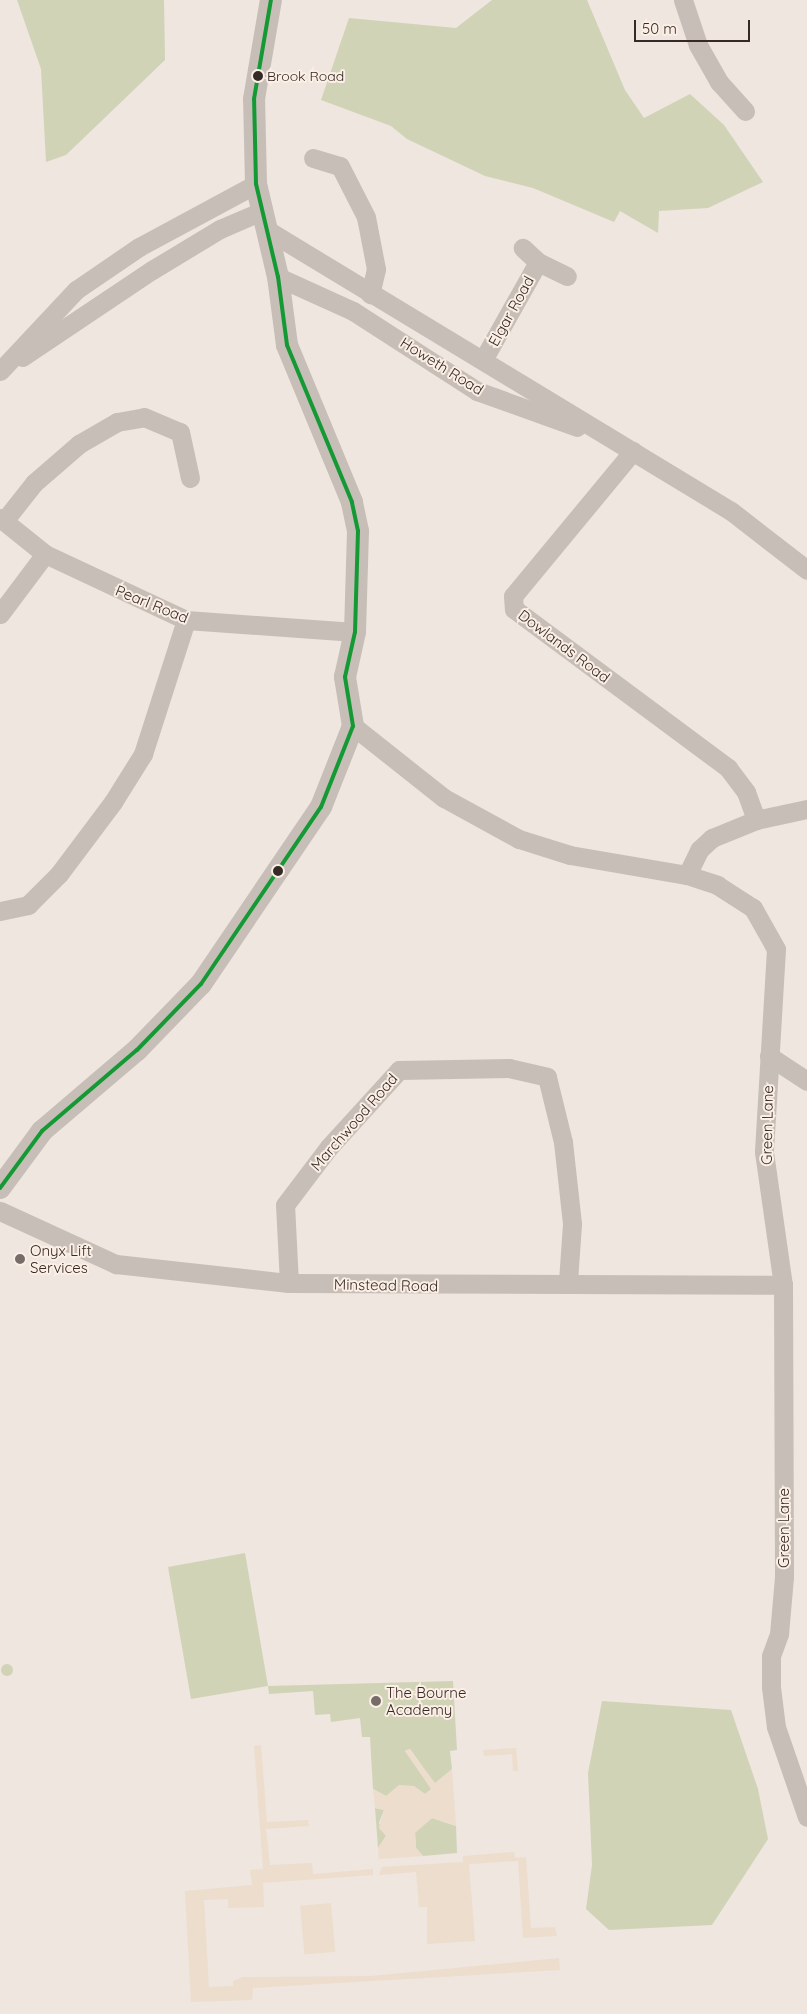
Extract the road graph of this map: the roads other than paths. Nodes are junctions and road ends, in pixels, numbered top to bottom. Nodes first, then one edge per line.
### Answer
1 (271, 0) edge
2 (683, 0) edge
3 (745, 110) dead end
4 (313, 158) dead end
5 (256, 184) junction
6 (265, 220) junction
7 (522, 248) dead end
8 (538, 262) junction
9 (567, 276) dead end
10 (278, 277) junction
11 (370, 294) junction
12 (484, 360) junction
13 (0, 371) edge
14 (614, 440) junction
15 (633, 451) junction
16 (190, 478) dead end
17 (2, 520) edge
18 (45, 554) junction
19 (807, 570) edge
20 (0, 614) edge
21 (186, 620) junction
22 (355, 632) junction
23 (353, 726) junction
24 (807, 809) edge
25 (756, 820) junction
26 (687, 875) junction
27 (0, 911) edge
28 (769, 1056) junction
29 (807, 1081) edge
30 (0, 1186) edge
31 (0, 1211) edge
32 (568, 1281) junction
33 (289, 1283) junction
34 (784, 1285) junction
35 (807, 1817) edge

1 - 5 street
2 - 3 street
4 - 11 street
5 - 6 street
5 - 13 street
6 - 10 street
6 - 11 street, Howeth Road
6 - 13 street
7 - 8 street, Elgar Road
8 - 9 street, Elgar Road
8 - 12 street, Elgar Road
10 - 14 street, Howeth Road
10 - 22 street
11 - 12 street, Howeth Road
12 - 14 street, Howeth Road
14 - 15 street, Howeth Road
15 - 19 street, Howeth Road
15 - 25 street, Dowlands Road
16 - 17 street
17 - 18 street, Pearl Road
18 - 20 street
18 - 21 street, Pearl Road
21 - 22 street, Pearl Road
21 - 27 street
22 - 23 street
23 - 26 street, Green Lane
23 - 30 street
24 - 25 street
25 - 26 street
26 - 28 street, Green Lane
28 - 29 street
28 - 34 street, Green Lane
31 - 33 street, Minstead Road
32 - 33 street, Minstead Road
32 - 33 street, Marchwood Road
32 - 34 street, Minstead Road
34 - 35 street, Green Lane

